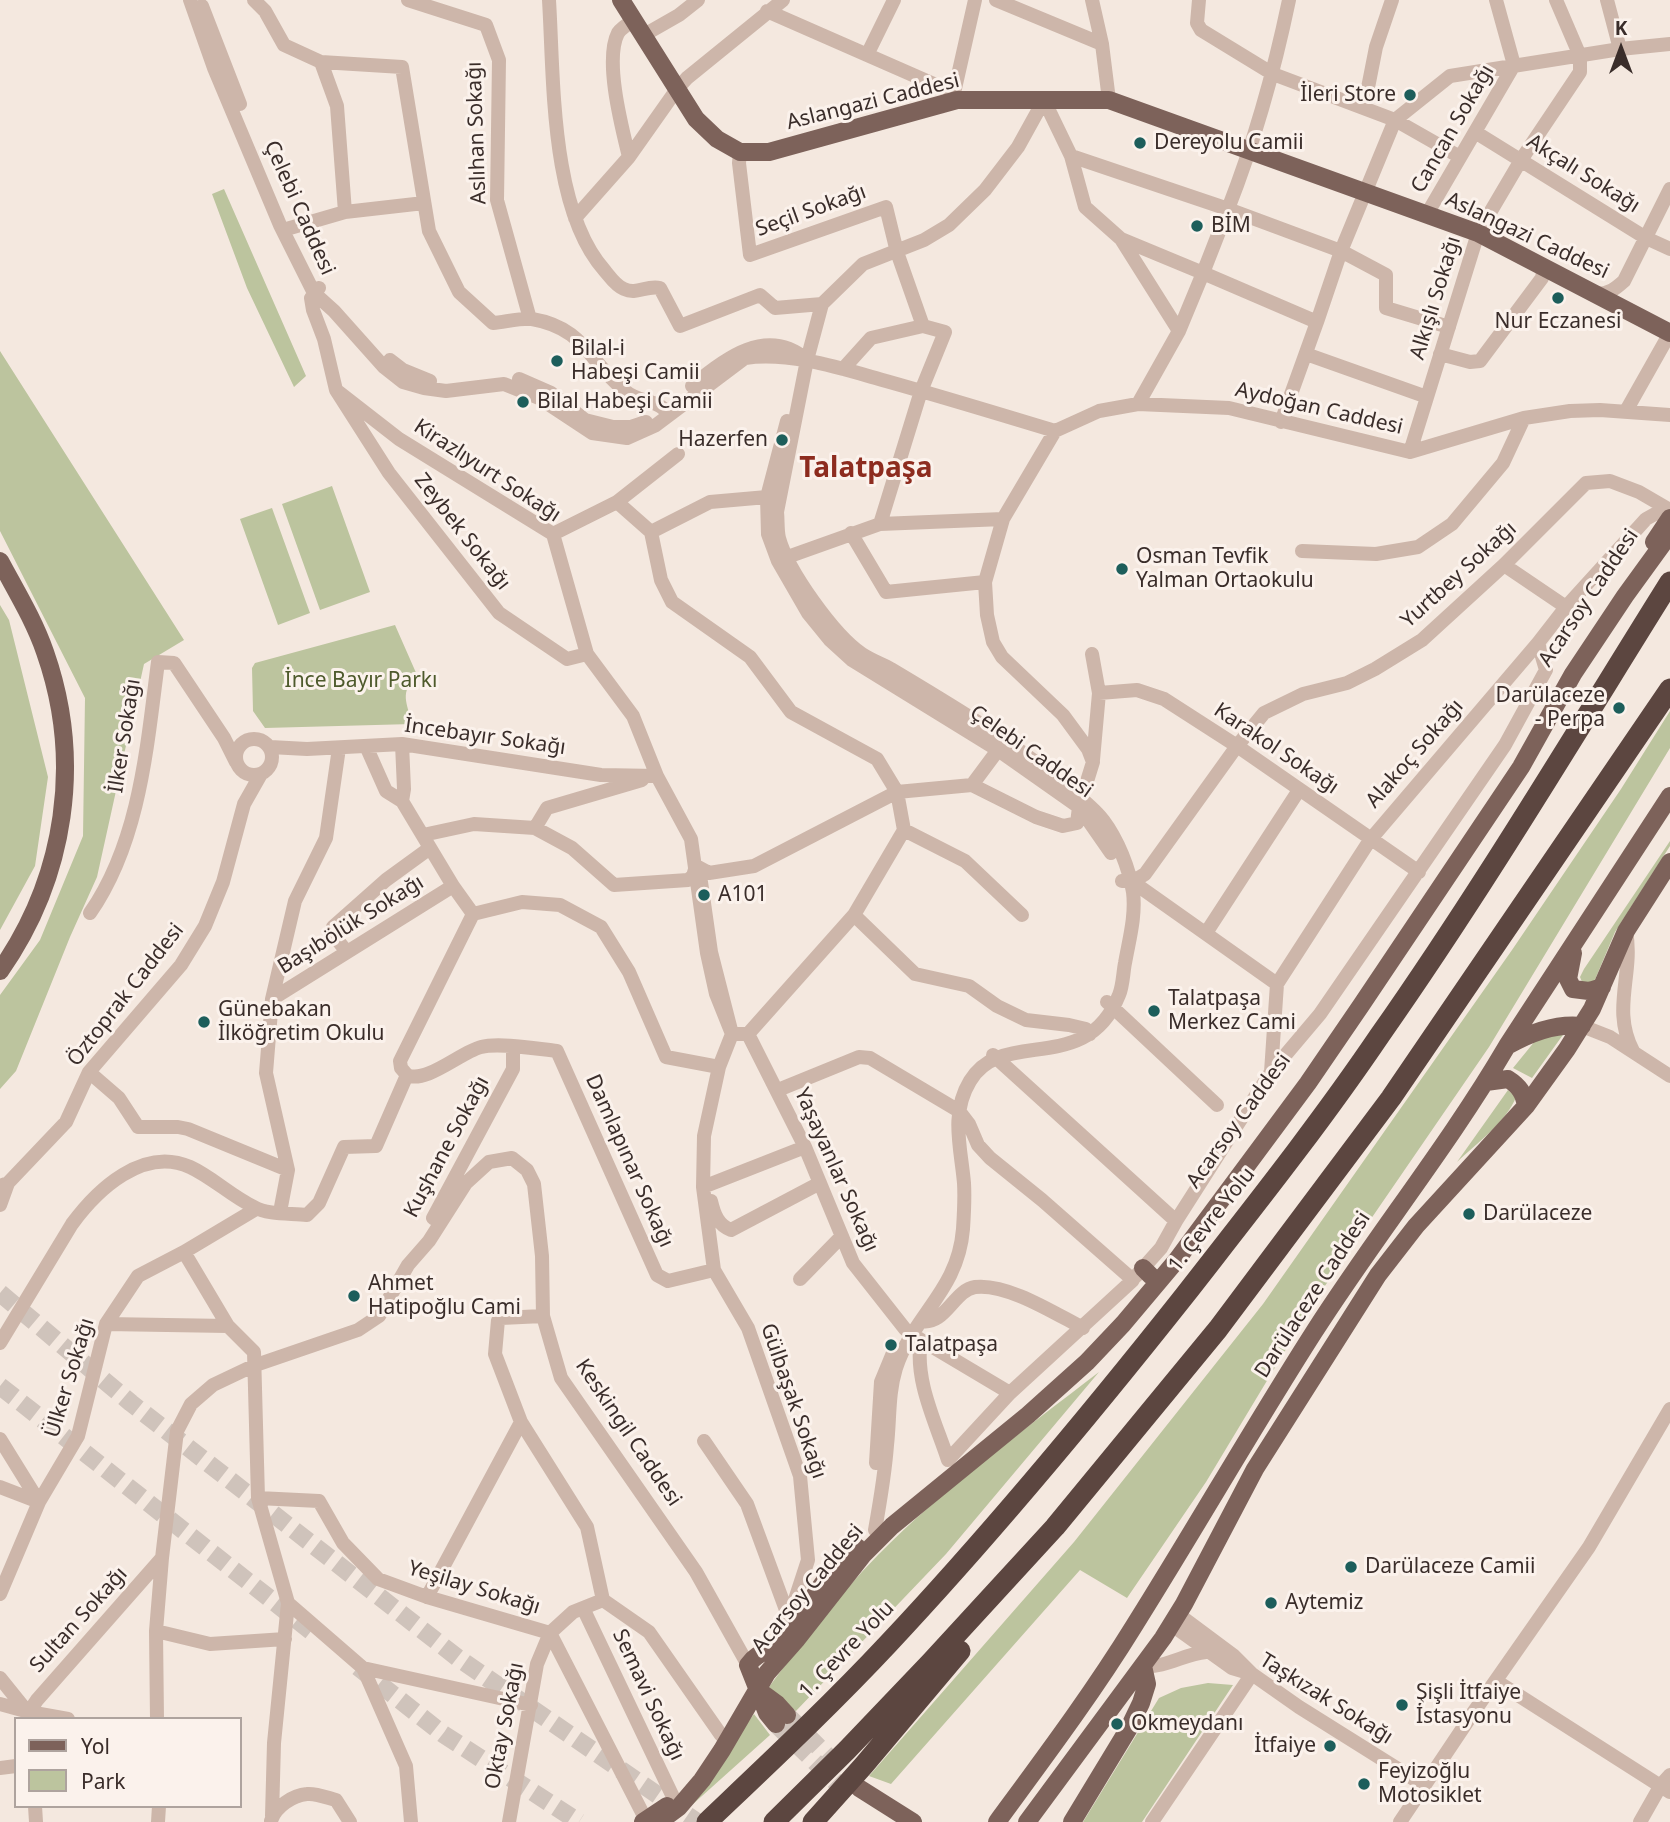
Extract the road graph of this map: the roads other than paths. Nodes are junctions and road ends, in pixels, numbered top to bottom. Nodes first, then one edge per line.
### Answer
1 (190, 0) edge
2 (200, 0) edge
3 (254, 0) edge
4 (408, 0) edge
5 (549, 0) edge
6 (621, 0) edge
7 (698, 0) edge
8 (783, 0) edge
9 (894, 0) edge
10 (975, 0) edge
11 (996, 0) edge
12 (1092, 0) edge
13 (1199, 0) edge
14 (1289, 0) edge
15 (1392, 0) edge
16 (1496, 0) edge
17 (1556, 0) edge
18 (1607, 0) edge
19 (767, 11) junction
20 (639, 27) junction
21 (1102, 44) junction
22 (1670, 44) edge
23 (1620, 49) junction
24 (867, 55) junction
25 (1580, 56) junction
26 (321, 62) junction
27 (1514, 65) junction
28 (1273, 74) junction
29 (677, 89) junction
30 (956, 97) junction
31 (1044, 100) junction
32 (1109, 100) junction
33 (1364, 108) junction
34 (1395, 120) junction
35 (1475, 132) junction
36 (740, 152) junction
37 (1251, 152) junction
38 (1071, 156) junction
39 (629, 157) junction
40 (1460, 157) junction
41 (1521, 160) junction
42 (1670, 189) edge
43 (1364, 192) junction
44 (424, 203) junction
45 (1228, 209) junction
46 (345, 212) junction
47 (1427, 214) junction
48 (575, 218) junction
49 (287, 228) junction
50 (1478, 233) junction
51 (1646, 238) junction
52 (1121, 239) junction
53 (1670, 249) edge
54 (1342, 251) junction
55 (897, 252) junction
56 (1540, 264) junction
57 (1203, 273) junction
58 (318, 289) junction
59 (1597, 294) junction
60 (822, 304) junction
61 (530, 319) junction
62 (1317, 322) junction
63 (923, 326) junction
64 (1449, 327) junction
65 (1179, 331) junction
66 (1670, 333) edge
67 (1306, 354) junction
68 (1440, 354) junction
69 (807, 360) junction
70 (843, 369) junction
71 (336, 390) junction
72 (921, 391) junction
73 (1427, 397) junction
74 (1138, 404) junction
75 (664, 409) junction
76 (1626, 411) junction
77 (1670, 415) edge
78 (1524, 418) junction
79 (1281, 422) junction
80 (1055, 431) junction
81 (1410, 452) junction
82 (678, 454) dead end
83 (767, 497) junction
84 (617, 502) junction
85 (1670, 511) edge
86 (1670, 518) edge
87 (1003, 519) junction
88 (880, 524) junction
89 (651, 532) junction
90 (851, 533) junction
91 (554, 534) junction
92 (1670, 534) edge
93 (1302, 551) dead end
94 (782, 559) junction
95 (0, 561) edge
96 (1504, 565) junction
97 (985, 582) junction
98 (1670, 582) edge
99 (1566, 607) junction
100 (1538, 643) junction
101 (587, 654) junction
102 (1092, 654) dead end
103 (1670, 689) edge
104 (1099, 693) junction
105 (224, 738) junction
106 (247, 739) junction
107 (402, 744) junction
108 (366, 746) junction
109 (1237, 746) junction
110 (339, 748) junction
111 (998, 750) junction
112 (271, 752) junction
113 (1093, 762) junction
114 (239, 766) junction
115 (261, 774) junction
116 (657, 776) junction
117 (972, 785) junction
118 (1299, 790) junction
119 (897, 792) junction
120 (1670, 796) edge
121 (402, 800) junction
122 (244, 804) junction
123 (1081, 804) junction
124 (535, 828) junction
125 (904, 830) junction
126 (1370, 840) junction
127 (426, 842) junction
128 (1670, 862) edge
129 (696, 866) junction
130 (1419, 872) junction
131 (1126, 880) junction
132 (453, 886) junction
133 (90, 913) dead end
134 (473, 914) junction
135 (854, 915) junction
136 (1022, 915) dead end
137 (1626, 931) junction
138 (1206, 933) junction
139 (1578, 937) junction
140 (347, 952) junction
141 (0, 971) edge
142 (1277, 984) junction
143 (1602, 987) junction
144 (272, 999) junction
145 (1110, 1005) junction
146 (1582, 1026) junction
147 (1088, 1032) junction
148 (732, 1034) junction
149 (748, 1034) junction
150 (513, 1046) junction
151 (1507, 1046) junction
152 (1633, 1051) junction
153 (995, 1056) junction
154 (719, 1067) junction
155 (89, 1072) junction
156 (1271, 1072) junction
157 (407, 1075) junction
158 (1670, 1076) edge
159 (1486, 1083) junction
160 (778, 1090) junction
161 (1217, 1105) dead end
162 (1526, 1106) junction
163 (956, 1109) junction
164 (805, 1147) junction
165 (288, 1170) junction
166 (820, 1183) junction
167 (4, 1185) edge
168 (705, 1187) junction
169 (0, 1206) edge
170 (256, 1209) junction
171 (280, 1212) junction
172 (1176, 1221) junction
173 (842, 1236) junction
174 (184, 1252) junction
175 (408, 1265) junction
176 (714, 1270) junction
177 (1143, 1275) junction
178 (800, 1279) dead end
179 (543, 1316) junction
180 (921, 1321) junction
181 (106, 1324) junction
182 (228, 1326) junction
183 (1083, 1328) junction
184 (913, 1334) junction
185 (0, 1343) edge
186 (253, 1366) junction
187 (1010, 1393) junction
188 (1670, 1409) edge
189 (521, 1422) junction
190 (0, 1439) edge
191 (704, 1441) dead end
192 (0, 1487) edge
193 (258, 1498) junction
194 (39, 1502) junction
195 (1055, 1527) junction
196 (878, 1534) junction
197 (162, 1558) junction
198 (0, 1594) edge
199 (427, 1597) junction
200 (603, 1600) junction
201 (288, 1603) junction
202 (1146, 1606) junction
203 (583, 1608) junction
204 (1175, 1620) junction
205 (790, 1623) junction
206 (156, 1631) junction
207 (550, 1633) junction
208 (285, 1639) junction
209 (1206, 1652) junction
210 (1143, 1666) junction
211 (363, 1668) junction
212 (1252, 1674) junction
213 (0, 1678) edge
214 (753, 1678) junction
215 (1496, 1681) junction
216 (0, 1704) edge
217 (531, 1704) junction
218 (29, 1715) edge
219 (48, 1717) edge
220 (157, 1717) edge
221 (781, 1719) tunnel mouth
222 (724, 1738) junction
223 (881, 1743) junction
224 (1667, 1784) edge
225 (1425, 1786) junction
226 (676, 1803) junction
227 (272, 1819) edge
228 (649, 1821) edge
229 (350, 1822) edge
230 (411, 1822) edge
231 (509, 1822) edge
232 (707, 1822) edge
233 (774, 1822) edge
234 (799, 1822) edge
235 (813, 1822) edge
236 (896, 1822) edge
237 (913, 1822) edge
238 (997, 1822) edge
239 (1027, 1822) edge
240 (1072, 1822) edge
241 (1152, 1822) edge
242 (1400, 1822) edge
243 (1640, 1822) edge

1 - 49 street, Çelebi Caddesi
2 - 49 street, Çelebi Caddesi
3 - 26 street
4 - 61 street, Aslıhan Sokağı
5 - 48 street
6 - 20 main road
7 - 20 street
8 - 19 street
9 - 24 street
10 - 30 street
11 - 21 street
12 - 21 street
13 - 28 street
14 - 28 street
15 - 33 street
16 - 27 street
17 - 25 street
18 - 23 street
19 - 24 street
19 - 29 street
20 - 29 main road
20 - 39 street
21 - 32 street
22 - 23 street
23 - 25 street
24 - 30 street
25 - 27 street
25 - 41 street, Alkışlı Sokağı
26 - 44 street
26 - 46 street
27 - 34 street
27 - 35 street, Cancan Sokağı
28 - 33 street
28 - 37 street
29 - 36 main road
29 - 39 street
30 - 31 main road, Aslangazi Caddesi
30 - 36 main road, Aslangazi Caddesi
31 - 32 main road, Aslangazi Caddesi
31 - 38 street
31 - 55 street
32 - 37 main road, Aslangazi Caddesi
33 - 34 street
34 - 40 street
34 - 43 street
35 - 40 street, Cancan Sokağı
35 - 41 street, Akçalı Sokağı
36 - 55 street, Seçil Sokağı
37 - 43 main road, Aslangazi Caddesi
37 - 45 street
38 - 45 street
38 - 52 street
39 - 48 street
40 - 47 street, Cancan Sokağı
41 - 50 street, Alkışlı Sokağı
41 - 51 street, Akçalı Sokağı
42 - 51 street
43 - 47 main road, Aslangazi Caddesi
43 - 54 street
44 - 46 street
44 - 61 street
45 - 54 street
45 - 57 street
46 - 49 street
47 - 50 main road, Aslangazi Caddesi
48 - 60 street
49 - 58 street, Çelebi Caddesi
50 - 56 main road, Aslangazi Caddesi
50 - 64 street, Alkışlı Sokağı
51 - 53 street, Akçalı Sokağı
51 - 59 street
52 - 57 street
52 - 65 street
54 - 62 street
54 - 64 street
55 - 60 street
55 - 63 street
56 - 59 main road, Aslangazi Caddesi
56 - 68 street
57 - 62 street
57 - 65 street
58 - 69 street, Çelebi Caddesi
58 - 71 street, Zeybek Sokağı
58 - 75 street, Çelebi Caddesi
59 - 66 main road, Aslangazi Caddesi
60 - 69 street
61 - 75 street
62 - 67 street
63 - 70 street
63 - 72 street
64 - 68 street, Alkışlı Sokağı
65 - 74 street
66 - 76 street
67 - 73 street
67 - 79 street
68 - 73 street, Alkışlı Sokağı
69 - 70 street
69 - 75 street, Çelebi Caddesi
69 - 83 street, Çelebi Caddesi
69 - 94 street, Çelebi Caddesi
70 - 72 street
71 - 91 street, Kirazlıyurt Sokağı
71 - 101 street, Zeybek Sokağı
72 - 80 street
72 - 88 street
73 - 81 street, Alkışlı Sokağı
74 - 79 street, Aydoğan Caddesi
74 - 80 street, Aydoğan Caddesi
76 - 77 street, Aydoğan Caddesi
76 - 78 street, Aydoğan Caddesi
78 - 81 street, Aydoğan Caddesi
78 - 93 street
79 - 81 street, Aydoğan Caddesi
80 - 87 street
82 - 84 street
83 - 89 street
83 - 94 street, Çelebi Caddesi
84 - 89 street
84 - 91 street
85 - 96 street, Yurtbey Sokağı
85 - 99 street, Alakoç Sokağı
86 - 177 main road, Acarsoy Caddesi
87 - 88 street
87 - 97 street
88 - 90 street
89 - 119 street
90 - 94 street
90 - 97 street
91 - 101 street, Kirazlıyurt Sokağı
92 - 196 main road, Acarsoy Caddesi
94 - 111 street, Çelebi Caddesi
94 - 123 street, Çelebi Caddesi
95 - 141 main road
96 - 99 street
96 - 109 street, Yurtbey Sokağı
97 - 113 street
98 - 232 highway, 1. Çevre Yolu
99 - 100 street, Alakoç Sokağı
100 - 126 street, Alakoç Sokağı
100 - 130 street
101 - 116 street
102 - 104 street
103 - 195 highway
104 - 109 street, Karakol Sokağı
104 - 113 street
105 - 106 street
105 - 114 street
105 - 133 street, İlker Sokağı
106 - 112 street
106 - 114 street
107 - 108 street, İncebayır Sokağı
107 - 116 street, İncebayır Sokağı
107 - 121 street
108 - 110 street, İncebayır Sokağı
108 - 121 street
109 - 118 street, Karakol Sokağı
109 - 131 street, Yurtbey Sokağı
110 - 112 street, İncebayır Sokağı
110 - 144 street
111 - 117 street
111 - 123 street, Çelebi Caddesi
112 - 115 street
113 - 123 street
114 - 115 street
114 - 122 street, Öztoprak Caddesi
115 - 122 street, Öztoprak Caddesi
116 - 124 street
116 - 129 street
117 - 119 street
117 - 123 street
118 - 126 street, Karakol Sokağı
118 - 138 street
119 - 125 street
119 - 129 street
120 - 139 main road, Darülaceze Caddesi
121 - 127 street
122 - 155 street, Öztoprak Caddesi
123 - 131 street, Çelebi Caddesi
124 - 127 street
124 - 129 street
125 - 135 street
125 - 136 street
126 - 130 street, Karakol Sokağı
126 - 142 street, Alakoç Sokağı
127 - 132 street
127 - 140 street
128 - 137 main road, Darülaceze Caddesi
129 - 148 street
130 - 156 street
131 - 138 street
131 - 145 street, Çelebi Caddesi
132 - 134 street
132 - 140 street, Başıbölük Sokağı
134 - 154 street
134 - 157 street
135 - 147 street
135 - 149 street
137 - 143 main road, Darülaceze Caddesi
137 - 152 street
138 - 142 street
139 - 143 main road
139 - 151 main road, Darülaceze Caddesi
140 - 144 street, Başıbölük Sokağı
142 - 156 street, Alakoç Sokağı
143 - 146 main road, Darülaceze Caddesi
144 - 165 street
145 - 147 street, Çelebi Caddesi
145 - 161 street
146 - 151 main road
146 - 152 street
146 - 162 main road, Darülaceze Caddesi
147 - 153 street
148 - 149 street
148 - 154 street, Gülbaşak Sokağı
149 - 160 street, Yaşayanlar Sokağı
150 - 157 street
150 - 175 street, Kuşhane Sokağı
150 - 176 street, Damlapınar Sokağı
151 - 159 main road, Darülaceze Caddesi
152 - 158 street
153 - 163 street
153 - 172 street
154 - 168 street, Gülbaşak Sokağı
155 - 165 street
155 - 167 street, Öztoprak Caddesi
156 - 172 street
157 - 171 street
159 - 162 main road
159 - 202 main road, Darülaceze Caddesi
160 - 163 street
160 - 164 street, Yaşayanlar Sokağı
162 - 204 main road, Darülaceze Caddesi
163 - 177 street
163 - 180 street
163 - 184 street
164 - 166 street, Yaşayanlar Sokağı
164 - 168 street
165 - 171 street
166 - 168 street
166 - 173 street, Yaşayanlar Sokağı
167 - 169 street
168 - 176 street, Gülbaşak Sokağı
170 - 171 street
170 - 174 street, Ülker Sokağı
170 - 185 street
172 - 177 street
173 - 178 street
173 - 184 street, Yaşayanlar Sokağı
174 - 181 street, Ülker Sokağı
174 - 182 street
175 - 179 street, Keskingil Caddesi
175 - 186 street, Keskingil Caddesi
176 - 205 street, Gülbaşak Sokağı
177 - 183 street
177 - 196 main road, Acarsoy Caddesi
179 - 189 street
179 - 214 street, Keskingil Caddesi
180 - 183 street
180 - 184 street
181 - 182 street
181 - 194 street, Ülker Sokağı
182 - 186 street
183 - 187 street
184 - 187 street
184 - 187 street
184 - 196 street
186 - 193 street
186 - 197 street, Keskingil Caddesi
188 - 215 street
189 - 199 street
189 - 200 street
190 - 194 street
191 - 205 street
192 - 194 street
193 - 199 street, Yeşilay Sokağı
193 - 201 street
194 - 198 street, Ülker Sokağı
195 - 223 highway
195 - 233 highway
196 - 205 main road, Acarsoy Caddesi
196 - 214 main road, Acarsoy Caddesi
197 - 206 street, Keskingil Caddesi
197 - 218 street, Sultan Sokağı
199 - 207 street, Yeşilay Sokağı
200 - 203 street, Oktay Sokağı
200 - 222 street
201 - 208 street
201 - 211 street
202 - 204 main road
202 - 238 main road, Darülaceze Caddesi
203 - 207 street, Oktay Sokağı
203 - 226 street, Semavi Sokağı
204 - 209 street, Taşkızak Sokağı
204 - 210 main road, Darülaceze Caddesi
204 - 212 street
205 - 214 main road, Acarsoy Caddesi
206 - 208 street
206 - 220 street, Keskingil Caddesi
207 - 217 street, Oktay Sokağı
207 - 228 street, Yeşilay Sokağı
208 - 227 street
209 - 210 street
209 - 212 street, Taşkızak Sokağı
210 - 239 main road, Darülaceze Caddesi
210 - 240 main road
211 - 217 street
211 - 230 street
212 - 225 street, Taşkızak Sokağı
212 - 241 street
213 - 218 street
214 - 221 main road
214 - 222 main road
215 - 224 street
215 - 225 street
216 - 218 street
217 - 231 street, Oktay Sokağı
218 - 219 street
222 - 226 main road
223 - 234 highway
223 - 235 highway
224 - 243 street
225 - 242 street
226 - 228 main road
227 - 229 street
236 - 237 main road

